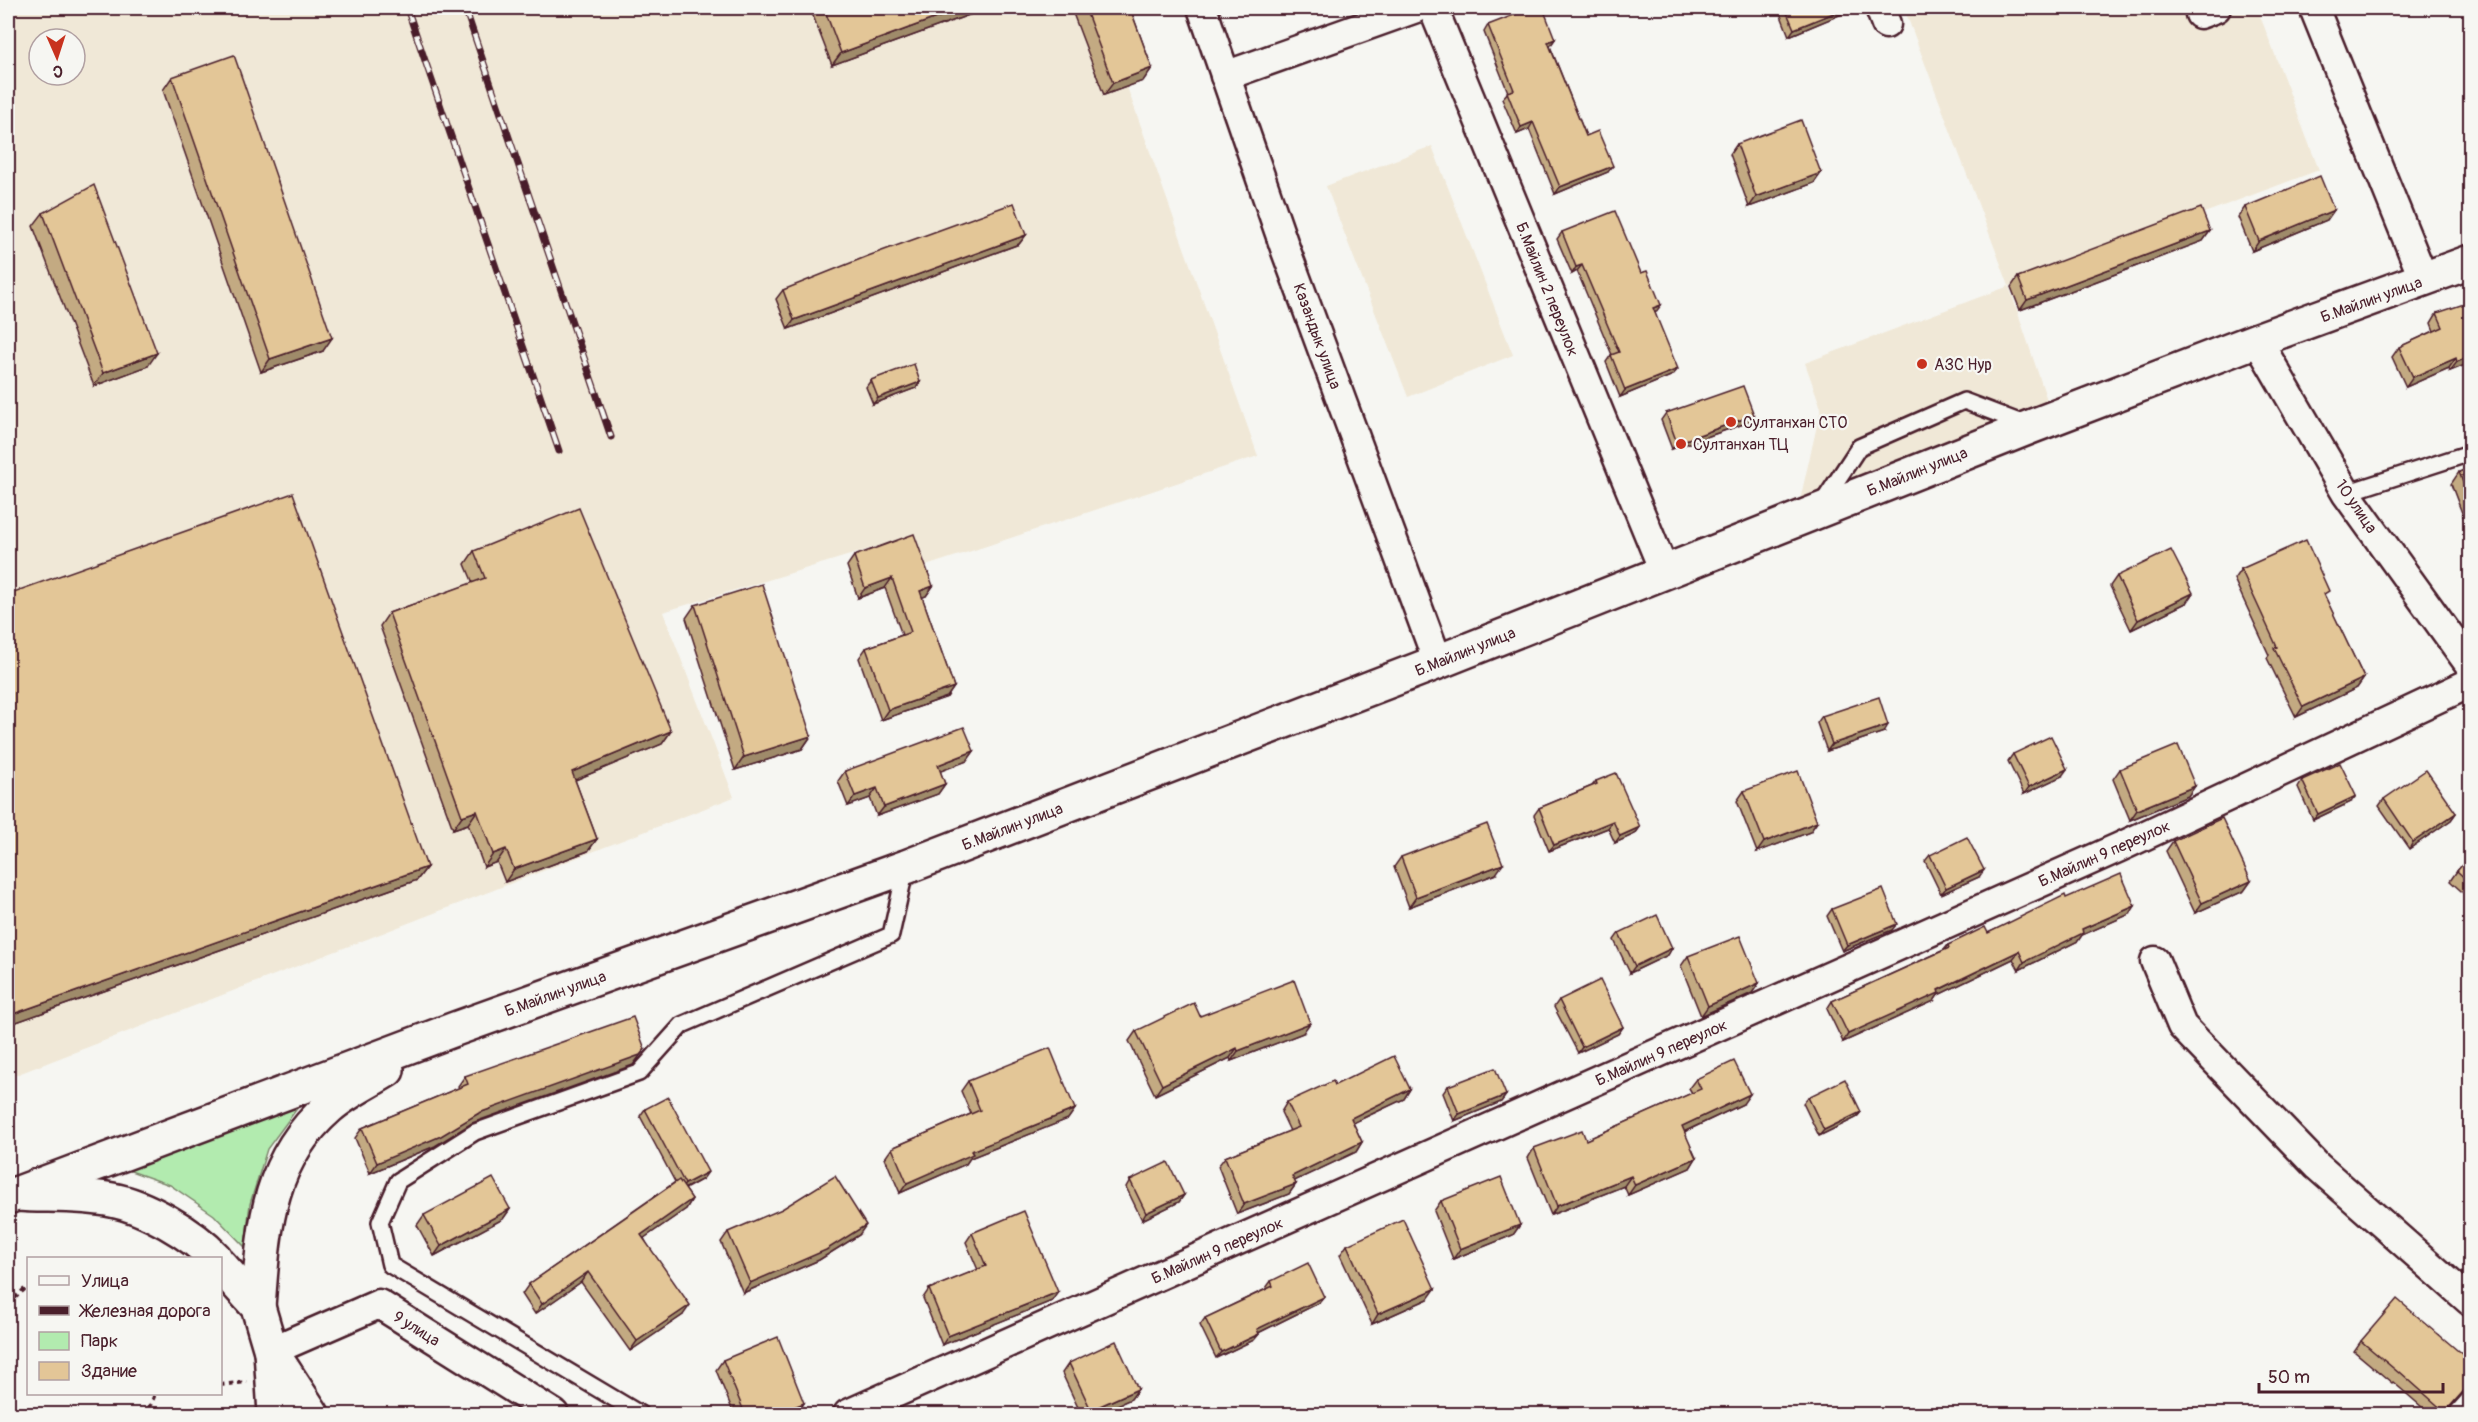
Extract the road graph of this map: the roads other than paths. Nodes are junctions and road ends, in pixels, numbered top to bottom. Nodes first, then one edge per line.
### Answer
1 (1202, 8) edge
2 (1416, 8) edge
3 (1433, 8) edge
4 (2314, 8) edge
5 (1225, 76) junction
6 (2470, 262) edge
7 (2424, 280) junction
8 (2257, 339) junction
9 (2030, 426) junction
10 (2470, 453) edge
11 (2346, 493) junction
12 (1818, 510) junction
13 (1664, 571) junction
14 (1437, 662) junction
15 (2470, 665) edge
16 (2470, 683) edge
17 (906, 867) junction
18 (2155, 961) dead end
19 (455, 1029) junction
20 (11, 1196) edge
21 (214, 1257) edge
22 (222, 1267) edge
23 (2470, 1301) edge
24 (258, 1307) junction
25 (271, 1351) junction
26 (276, 1414) edge
27 (312, 1414) edge
28 (554, 1414) edge
29 (640, 1414) edge
30 (848, 1414) edge

1 - 5 street, Казандык улица
2 - 5 street
3 - 13 street, Б.Майлин 2 переулок
4 - 7 street
5 - 14 street, Казандык улица
6 - 7 main road, Б.Майлин улица
7 - 8 main road, Б.Майлин улица
8 - 9 main road, Б.Майлин улица
8 - 11 street, 10 улица
9 - 12 main road, Б.Майлин улица
9 - 12 lane
10 - 11 lane
11 - 15 street, 10 улица
12 - 13 main road, Б.Майлин улица
13 - 14 main road, Б.Майлин улица
14 - 17 main road, Б.Майлин улица
16 - 30 street, Б.Майлин 9 переулок
17 - 19 main road, Б.Майлин улица
17 - 29 lane
18 - 23 street
19 - 20 main road
19 - 24 main road
20 - 21 main road
22 - 24 main road
24 - 25 main road
25 - 26 main road
25 - 27 main road
25 - 28 street, 9 улица

